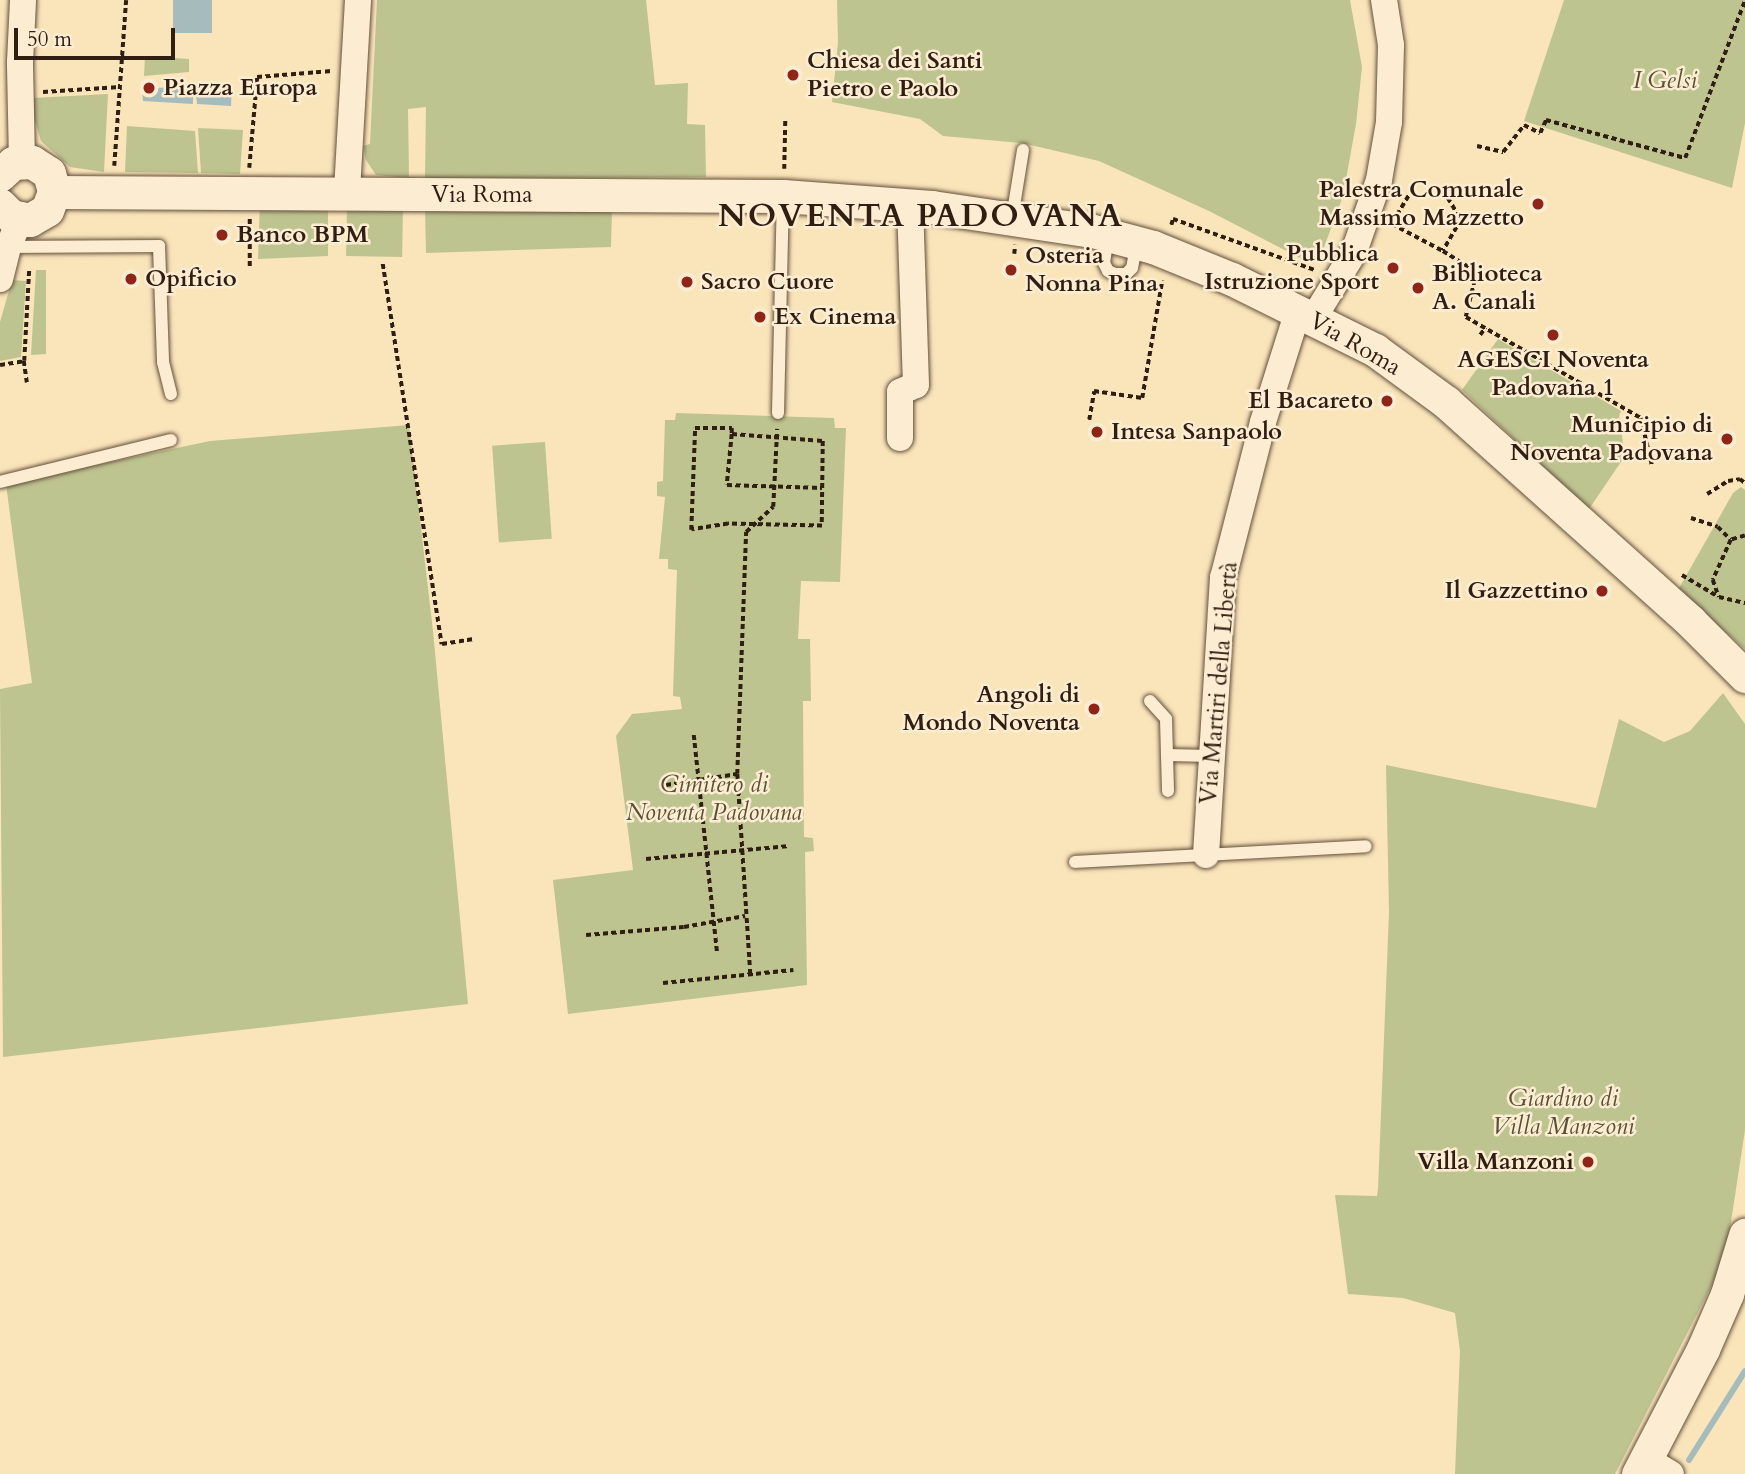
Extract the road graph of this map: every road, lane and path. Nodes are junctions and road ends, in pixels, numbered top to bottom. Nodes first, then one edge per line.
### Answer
1 (23, 0) edge
2 (127, 0) edge
3 (358, 0) edge
4 (1384, 0) edge
5 (1745, 0) edge
6 (354, 70) junction
7 (120, 87) junction
8 (37, 92) dead end
9 (785, 120) dead end
10 (1477, 146) dead end
11 (1023, 150) dead end
12 (249, 162) dead end
13 (11, 168) edge
14 (114, 172) dead end
15 (1413, 189) dead end
16 (347, 191) junction
17 (54, 192) junction
18 (783, 196) junction
19 (1448, 198) dead end
20 (910, 205) junction
21 (250, 208) dead end
22 (1012, 218) junction
23 (9, 224) edge
24 (1137, 237) junction
25 (1443, 251) junction
26 (383, 264) dead end
27 (250, 268) dead end
28 (1163, 275) dead end
29 (1, 276) edge
30 (29, 276) dead end
31 (1339, 276) junction
32 (1306, 315) junction
33 (1485, 328) junction
34 (1480, 335) dead end
35 (24, 361) junction
36 (0, 365) edge
37 (27, 383) dead end
38 (171, 394) dead end
39 (778, 413) joint
40 (1088, 420) dead end
41 (732, 434) junction
42 (900, 438) dead end
43 (777, 439) junction
44 (171, 440) dead end
45 (1652, 465) dead end
46 (0, 482) edge
47 (1745, 483) edge
48 (774, 486) junction
49 (822, 488) junction
50 (1707, 494) dead end
51 (1691, 518) dead end
52 (754, 525) junction
53 (1745, 536) edge
54 (1731, 540) junction
55 (1672, 569) dead end
56 (1719, 597) junction
57 (1745, 603) edge
58 (474, 639) dead end
59 (1745, 676) edge
60 (1150, 701) dead end
61 (694, 735) dead end
62 (1167, 755) junction
63 (1212, 756) junction
64 (737, 774) junction
65 (699, 779) junction
66 (666, 785) dead end
67 (1168, 791) dead end
68 (789, 846) dead end
69 (1366, 846) dead end
70 (740, 850) junction
71 (707, 853) junction
72 (1206, 855) junction
73 (646, 859) dead end
74 (1075, 862) dead end
75 (745, 916) junction
76 (714, 922) junction
77 (586, 935) dead end
78 (717, 952) dead end
79 (793, 970) dead end
80 (750, 974) junction
81 (663, 984) dead end
82 (1745, 1235) edge
83 (1652, 1469) edge

1 - 13 street
2 - 7 path
3 - 6 street
4 - 31 street, Via Martiri della Libertà
5 - 10 path
6 - 12 path
6 - 16 street
7 - 8 path
7 - 14 path
9 - 18 path
11 - 22 lane
13 - 17 street
15 - 25 path
16 - 17 street, Via Roma
16 - 18 street, Via Roma
17 - 23 street
18 - 20 street, Via Roma
18 - 39 lane
19 - 25 path
20 - 22 street, Via Roma
20 - 42 street
21 - 27 path
22 - 24 street, Via Roma
23 - 29 street
23 - 38 lane
24 - 31 path
24 - 32 street, Via Roma
25 - 33 path
26 - 58 path
28 - 40 path
30 - 35 path
31 - 32 street, Via Martiri della Libertà
32 - 59 street, Via Roma
32 - 63 street, Via Martiri della Libertà
33 - 34 path
33 - 45 path
35 - 36 path
35 - 37 path
39 - 43 path
41 - 43 path
41 - 48 path
41 - 52 path
43 - 48 path
43 - 49 path
44 - 46 lane
47 - 50 path
48 - 49 path
48 - 52 path
49 - 52 path
51 - 54 path
52 - 64 path
53 - 54 path
54 - 56 path
55 - 56 path
56 - 57 path
60 - 62 lane
61 - 65 path
62 - 63 lane
62 - 67 lane
63 - 72 street, Via Martiri della Libertà
64 - 65 path
64 - 70 path
65 - 66 path
65 - 71 path
68 - 70 path
69 - 72 lane
70 - 71 path
70 - 75 path
71 - 73 path
71 - 76 path
72 - 74 lane
75 - 76 path
75 - 80 path
76 - 77 path
76 - 78 path
79 - 80 path
80 - 81 path
82 - 83 street

